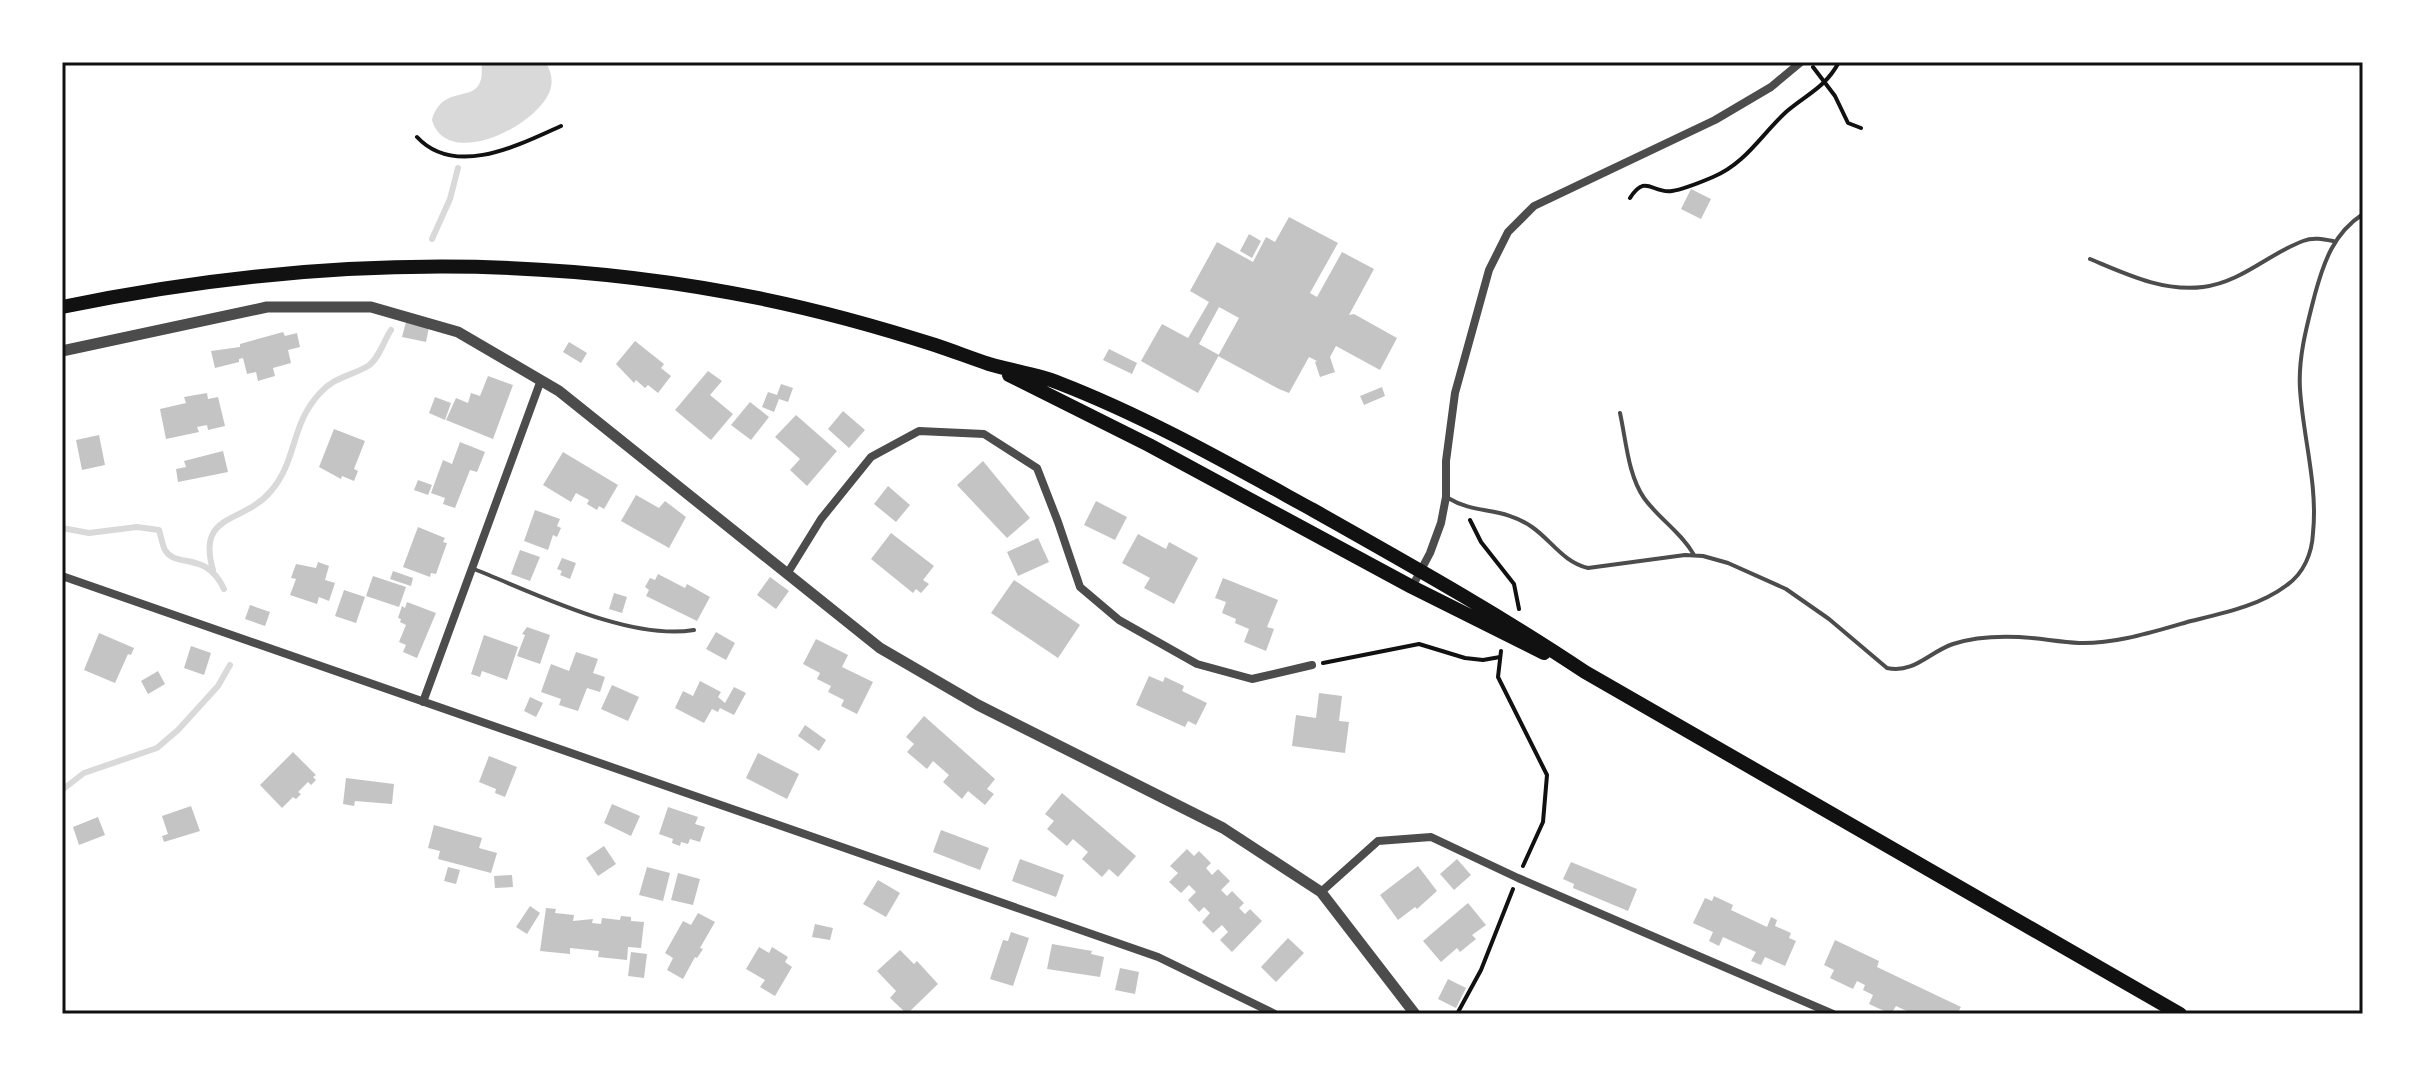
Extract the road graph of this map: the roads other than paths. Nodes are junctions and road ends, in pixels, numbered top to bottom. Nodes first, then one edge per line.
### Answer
1 (1801, 62) edge
2 (2363, 214) edge
3 (2333, 241) junction
4 (2090, 259) dead end
5 (62, 307) edge
6 (62, 351) edge
7 (988, 364) junction
8 (541, 380) junction
9 (1620, 413) dead end
10 (1446, 497) junction
11 (1694, 555) junction
12 (472, 568) junction
13 (1420, 570) junction
14 (787, 574) junction
15 (62, 576) edge
16 (1412, 587) junction
17 (694, 630) dead end
18 (1312, 665) road end
19 (1585, 672) junction
20 (423, 702) junction
21 (1321, 892) junction
22 (1275, 1014) edge
23 (1415, 1014) edge
24 (1833, 1014) edge
25 (2180, 1014) edge

1 - 10 street
2 - 3 lane
3 - 4 lane
3 - 11 lane
5 - 7 main road
6 - 8 street
7 - 13 main road
7 - 16 main road
8 - 12 street
8 - 14 street
9 - 11 lane
10 - 11 lane
10 - 13 street
12 - 17 lane
12 - 20 street
13 - 16 street
13 - 19 main road
14 - 18 street
14 - 21 street
15 - 20 street
16 - 19 main road
19 - 25 main road
20 - 22 street
21 - 23 street
21 - 24 street

